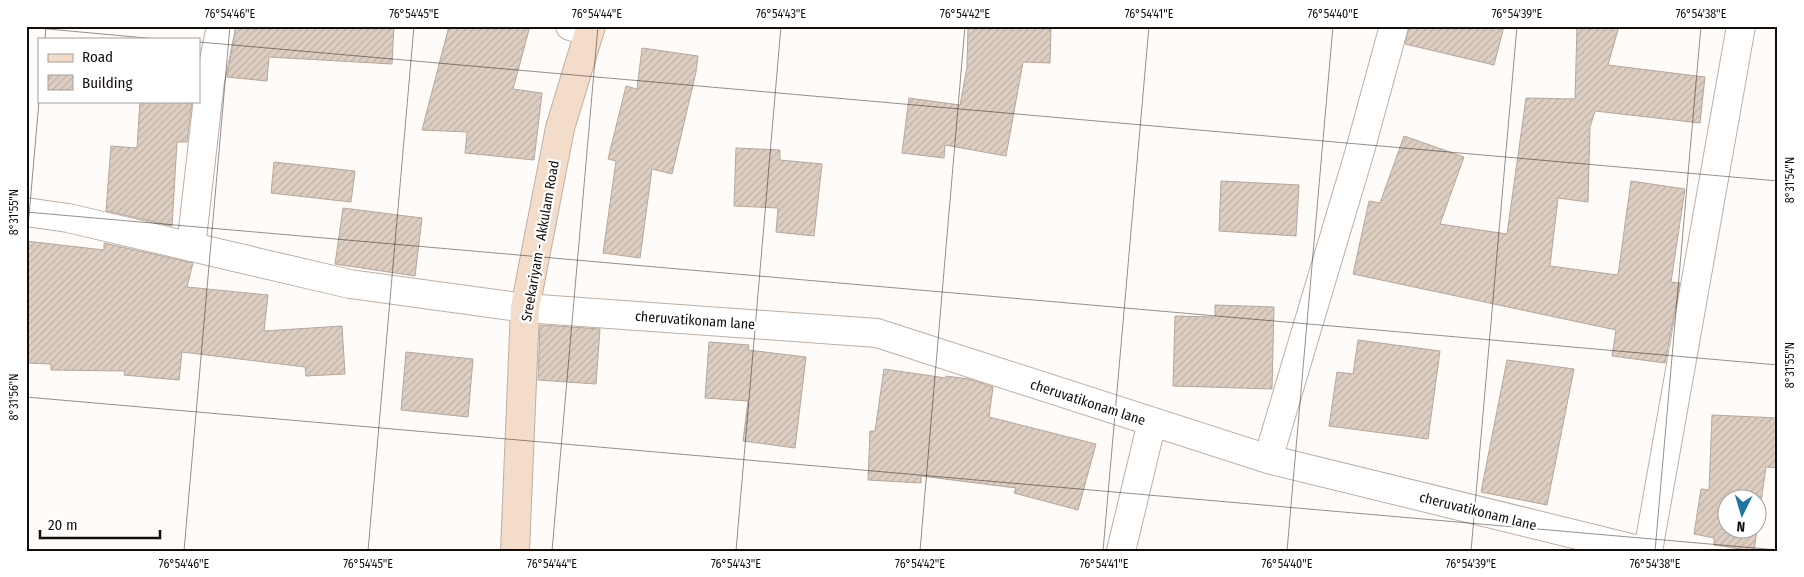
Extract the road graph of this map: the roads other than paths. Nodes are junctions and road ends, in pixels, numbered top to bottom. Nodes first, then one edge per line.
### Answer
1 (221, 26) edge
2 (1394, 26) edge
3 (1741, 26) edge
4 (583, 28) edge
5 (26, 212) edge
6 (191, 247) junction
7 (525, 308) junction
8 (1152, 422) junction
9 (1268, 459) junction
10 (515, 551) edge
11 (1121, 551) edge
12 (1643, 551) edge
13 (1648, 551) edge

1 - 6 street
2 - 9 street
3 - 13 street
4 - 7 main road, Sreekariyam - Akkulam Road
5 - 6 street, cheruvatikonam lane
6 - 7 street, cheruvatikonam lane
7 - 8 street, cheruvatikonam lane
7 - 10 main road, Sreekariyam - Akkulam Road
8 - 9 street, cheruvatikonam lane
8 - 11 street
9 - 12 street, cheruvatikonam lane

